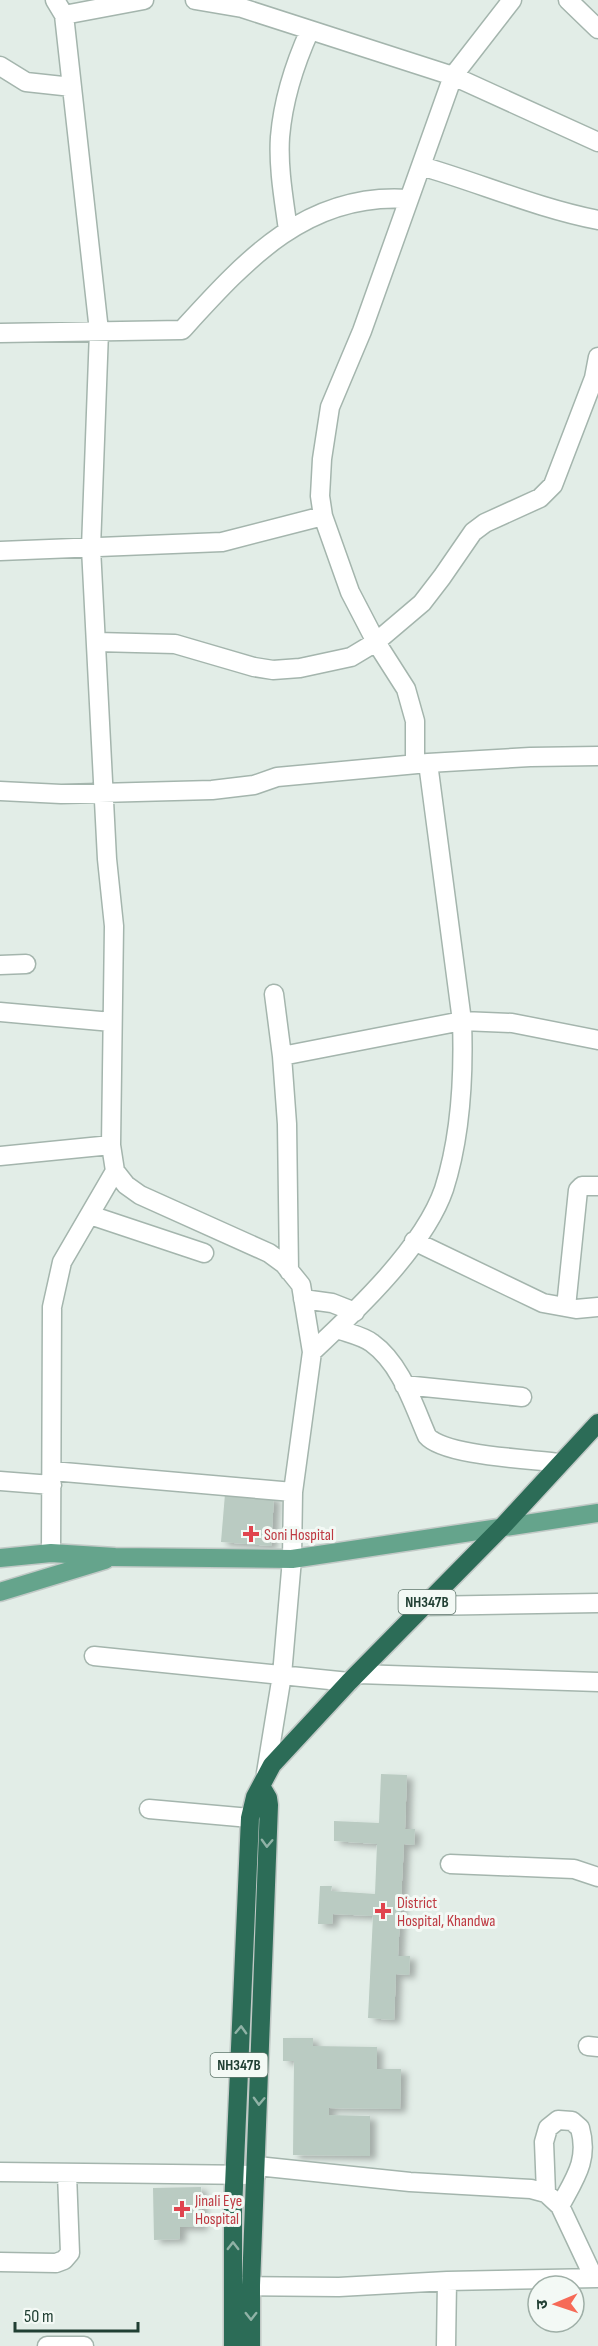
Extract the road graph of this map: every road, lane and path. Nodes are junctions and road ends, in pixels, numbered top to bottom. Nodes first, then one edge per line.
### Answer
1 (144, 0) edge
2 (195, 0) edge
3 (512, 0) edge
4 (568, 0) edge
5 (60, 8) edge
6 (598, 29) edge
7 (310, 30) junction
8 (0, 66) edge
9 (453, 76) junction
10 (72, 87) junction
11 (598, 142) edge
12 (421, 166) junction
13 (408, 200) junction
14 (598, 220) edge
15 (288, 230) junction
16 (99, 331) junction
17 (0, 333) edge
18 (598, 357) edge
19 (596, 378) edge
20 (322, 516) junction
21 (91, 548) junction
22 (0, 551) edge
23 (97, 642) junction
24 (376, 642) junction
25 (598, 756) edge
26 (422, 763) junction
27 (0, 791) edge
28 (103, 791) junction
29 (26, 964) dead end
30 (0, 965) edge
31 (274, 994) dead end
32 (0, 1012) edge
33 (462, 1021) junction
34 (112, 1022) junction
35 (598, 1040) edge
36 (282, 1056) junction
37 (111, 1145) junction
38 (0, 1156) edge
39 (115, 1171) junction
40 (598, 1186) edge
41 (90, 1215) junction
42 (414, 1241) junction
43 (204, 1253) dead end
44 (289, 1271) junction
45 (303, 1299) junction
46 (566, 1307) junction
47 (598, 1307) edge
48 (354, 1312) junction
49 (337, 1329) junction
50 (312, 1352) junction
51 (404, 1385) junction
52 (522, 1397) dead end
53 (598, 1423) edge
54 (560, 1462) junction
55 (52, 1478) junction
56 (0, 1481) edge
57 (293, 1492) junction
58 (598, 1513) edge
59 (502, 1527) junction
60 (51, 1553) junction
61 (115, 1557) junction
62 (0, 1558) edge
63 (292, 1558) junction
64 (0, 1592) edge
65 (598, 1603) edge
66 (423, 1606) junction
67 (94, 1656) dead end
68 (282, 1675) junction
69 (353, 1678) junction
70 (598, 1682) edge
71 (264, 1779) junction
72 (149, 1809) dead end
73 (250, 1818) junction
74 (450, 1864) dead end
75 (598, 1878) edge
76 (256, 2171) junction
77 (0, 2172) edge
78 (67, 2174) junction
79 (235, 2175) junction
80 (546, 2193) junction
81 (560, 2206) junction
82 (0, 2262) edge
83 (596, 2278) edge
84 (447, 2281) junction
85 (242, 2286) junction
86 (46, 2346) edge
87 (84, 2346) edge
88 (233, 2346) edge
89 (251, 2346) edge
90 (446, 2346) edge

1 - 5 street
2 - 7 street
3 - 9 street
4 - 6 street
5 - 10 street
7 - 9 street
7 - 15 street
8 - 10 street
9 - 11 street
9 - 12 street
10 - 16 street
12 - 13 street
12 - 14 street
13 - 15 street
13 - 20 street
15 - 16 street
16 - 17 street
16 - 21 street
18 - 19 street
19 - 24 street
20 - 21 street
20 - 24 street
21 - 22 street
21 - 23 street
23 - 24 street
23 - 28 street
24 - 26 street
25 - 26 street
26 - 28 street
26 - 33 street
27 - 28 street
28 - 34 street
29 - 30 street
31 - 36 street
32 - 34 street
33 - 35 street
33 - 36 street
33 - 42 street
34 - 37 street
36 - 44 street
37 - 38 street
37 - 39 street
39 - 41 street
39 - 44 street
40 - 46 street
41 - 43 street
41 - 55 street
42 - 46 street
42 - 48 street
44 - 45 street
45 - 48 street
45 - 50 street
46 - 47 street
48 - 49 street
49 - 50 street
49 - 51 street
50 - 57 street
51 - 52 street
51 - 54 street
53 - 54 highway, NH347B
54 - 59 highway, NH347B
55 - 56 street
55 - 57 street
55 - 60 street
57 - 63 street
58 - 59 main road
59 - 63 main road
59 - 66 highway, NH347B
60 - 61 main road
60 - 62 main road
61 - 63 main road
61 - 64 main road
63 - 68 street
65 - 66 street
66 - 69 highway, NH347B
67 - 68 street
68 - 69 street
68 - 71 street
69 - 70 street
69 - 71 highway, NH347B
71 - 73 highway, NH347B
71 -> 76 highway, NH347B
72 - 73 street
79 -> 73 highway, NH347B
74 - 75 street
76 - 79 street
76 - 80 street
76 - 85 highway, NH347B
77 - 78 street
78 - 79 street
78 - 82 street
85 -> 79 highway, NH347B
80 - 81 street
80 - 81 street
81 - 83 street
83 - 84 street
84 - 85 street
84 - 90 street
85 - 88 highway, NH347B
85 -> 89 highway, NH347B
86 - 87 street

